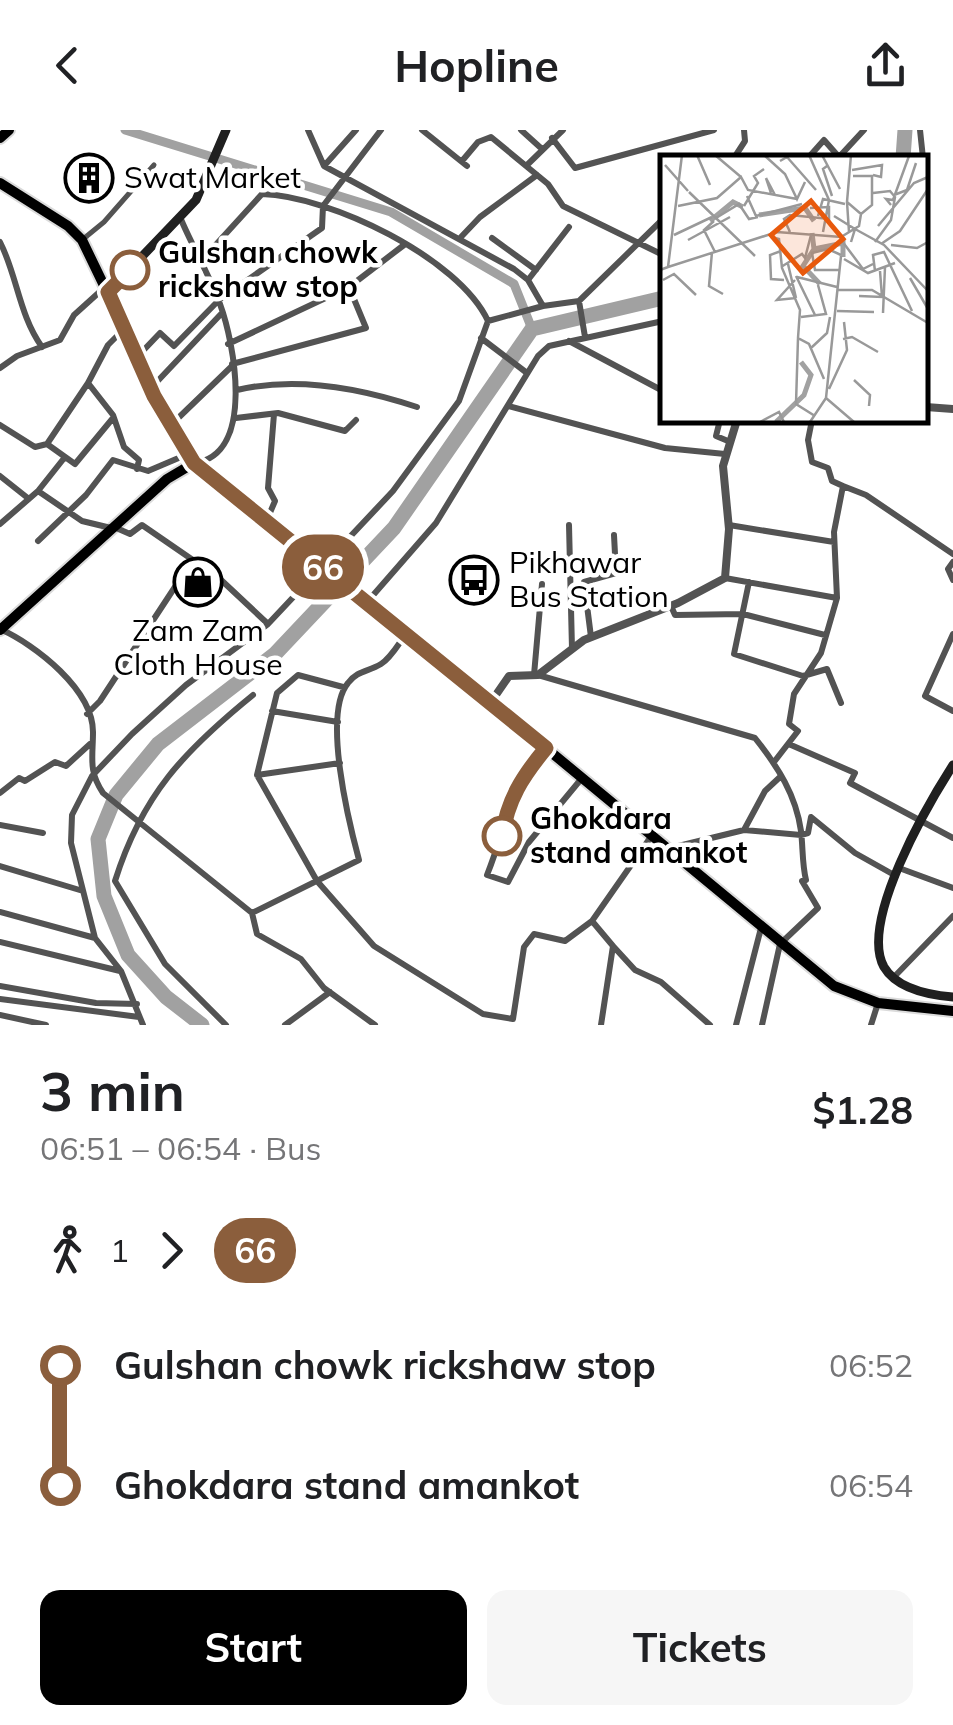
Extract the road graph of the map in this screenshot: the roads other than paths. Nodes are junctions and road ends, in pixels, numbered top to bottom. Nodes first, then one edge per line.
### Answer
1 (9, 130) edge
2 (308, 130) edge
3 (356, 130) edge
4 (381, 130) edge
5 (422, 130) edge
6 (440, 130) edge
7 (521, 130) edge
8 (563, 130) edge
9 (714, 130) edge
10 (744, 130) edge
11 (864, 130) edge
12 (920, 130) edge
13 (225, 134) edge
14 (0, 138) edge
15 (552, 138) junction
16 (433, 139) junction
17 (542, 149) junction
18 (739, 155) edge
19 (811, 155) edge
20 (837, 155) edge
21 (841, 155) edge
22 (922, 155) edge
23 (154, 165) dead end
24 (324, 166) junction
25 (526, 166) junction
26 (536, 174) junction
27 (345, 176) junction
28 (0, 183) edge
29 (322, 206) junction
30 (180, 218) junction
31 (660, 222) edge
32 (569, 227) dead end
33 (461, 237) junction
34 (492, 238) dead end
35 (82, 240) junction
36 (0, 242) edge
37 (639, 242) junction
38 (404, 245) junction
39 (660, 253) edge
40 (201, 261) junction
41 (536, 270) junction
42 (528, 280) junction
43 (349, 286) junction
44 (107, 289) junction
45 (218, 300) junction
46 (578, 301) junction
47 (543, 306) junction
48 (221, 314) junction
49 (488, 321) junction
50 (660, 322) edge
51 (125, 329) junction
52 (586, 337) junction
53 (483, 339) junction
54 (569, 341) junction
55 (227, 344) junction
56 (42, 347) junction
57 (137, 357) junction
58 (230, 366) junction
59 (0, 368) edge
60 (526, 372) junction
61 (88, 383) junction
62 (151, 388) junction
63 (660, 389) edge
64 (237, 390) junction
65 (508, 406) junction
66 (417, 407) dead end
67 (928, 407) edge
68 (953, 409) edge
69 (274, 414) junction
70 (114, 418) junction
71 (236, 418) junction
72 (356, 420) dead end
73 (720, 422) edge
74 (736, 422) edge
75 (812, 422) edge
76 (171, 424) junction
77 (0, 425) edge
78 (728, 441) junction
79 (46, 444) junction
80 (725, 454) junction
81 (66, 457) junction
82 (191, 458) junction
83 (137, 468) junction
84 (0, 476) edge
85 (843, 486) junction
86 (38, 491) junction
87 (28, 498) junction
88 (70, 510) junction
89 (266, 523) junction
90 (0, 524) edge
91 (569, 524) dead end
92 (729, 525) junction
93 (112, 527) junction
94 (614, 535) dead end
95 (38, 540) dead end
96 (834, 542) junction
97 (953, 558) edge
98 (192, 562) junction
99 (725, 578) junction
100 (953, 580) edge
101 (749, 582) junction
102 (542, 584) dead end
103 (836, 598) junction
104 (368, 600) junction
105 (670, 606) junction
106 (743, 614) junction
107 (268, 624) junction
108 (0, 629) edge
109 (407, 633) junction
110 (953, 634) edge
111 (825, 635) junction
112 (590, 636) junction
113 (572, 649) junction
114 (536, 675) junction
115 (803, 676) junction
116 (343, 687) junction
117 (253, 696) dead end
118 (490, 702) junction
119 (841, 703) dead end
120 (272, 711) junction
121 (953, 711) edge
122 (86, 714) junction
123 (338, 722) junction
124 (90, 744) junction
125 (791, 746) junction
126 (546, 748) junction
127 (774, 762) junction
128 (340, 763) junction
129 (953, 765) edge
130 (257, 775) junction
131 (92, 776) junction
132 (780, 777) junction
133 (582, 778) junction
134 (2, 789) edge
135 (921, 820) junction
136 (136, 822) junction
137 (0, 825) edge
138 (744, 830) junction
139 (43, 832) dead end
140 (801, 835) junction
141 (650, 838) junction
142 (953, 838) edge
143 (665, 849) junction
144 (0, 866) edge
145 (897, 872) junction
146 (316, 881) junction
147 (953, 888) edge
148 (84, 891) junction
149 (0, 912) edge
150 (252, 913) junction
151 (953, 916) edge
152 (592, 920) junction
153 (761, 928) junction
154 (95, 938) junction
155 (0, 942) edge
156 (780, 944) junction
157 (612, 946) junction
158 (121, 972) junction
159 (893, 978) junction
160 (0, 986) edge
161 (330, 992) junction
162 (953, 996) edge
163 (0, 999) edge
164 (878, 1003) junction
165 (137, 1004) junction
166 (953, 1011) edge
167 (0, 1016) edge
168 (141, 1021) edge
169 (373, 1024) edge
170 (46, 1025) edge
171 (226, 1025) edge
172 (285, 1025) edge
173 (600, 1025) edge
174 (710, 1025) edge
175 (736, 1025) edge
176 (762, 1025) edge
177 (872, 1025) edge

1 - 14 main road
2 - 24 street
3 - 24 street
4 - 27 street
5 - 16 street
6 - 16 street
7 - 17 street
8 - 15 street
9 - 15 street
10 - 18 street
11 - 21 street
12 - 22 street
13 - 30 main road
15 - 17 street
16 - 25 street
17 - 25 street
19 - 20 street
23 - 35 street
24 - 27 street
25 - 26 street
26 - 33 street
26 - 37 street
27 - 29 street
27 - 33 street
28 - 35 main road
29 - 38 street
29 - 40 street
29 - 45 street
30 - 40 street
30 - 44 main road
31 - 37 street
32 - 41 street
33 - 42 street
34 - 41 street
35 - 44 main road
36 - 56 street
37 - 39 street
37 - 46 street
38 - 43 street
38 - 49 street
40 - 45 street
41 - 42 street
42 - 47 street
43 - 55 street
43 - 58 street
44 - 51 main road
44 - 56 street
45 - 48 street
45 - 57 street
46 - 47 street
46 - 52 street
47 - 49 street
48 - 55 street
48 - 62 street
49 - 53 street
50 - 52 street
51 - 57 main road
51 - 61 street
52 - 54 street
53 - 60 street
53 - 107 street
54 - 60 street
54 - 63 street
55 - 58 street
56 - 59 street
57 - 62 main road
58 - 64 street
58 - 76 street
60 - 65 street
61 - 70 street
61 - 79 street
62 - 76 main road
64 - 66 street
64 - 71 street
65 - 80 street
65 - 104 street
67 - 68 street
69 - 71 street
69 - 72 street
69 - 89 street
70 - 81 street
70 - 83 street
71 - 82 street
73 - 78 street
74 - 78 street
75 - 85 street
76 - 82 main road
77 - 79 street
78 - 80 street
79 - 81 street
80 - 92 street
81 - 86 street
82 - 83 street
82 - 89 main road
82 - 93 main road
83 - 88 street
84 - 87 street
85 - 96 street
85 - 97 street
86 - 87 street
86 - 88 street
87 - 90 street
88 - 93 street
88 - 95 street
89 - 104 main road, bridge
91 - 113 street
92 - 96 street
92 - 99 street
93 - 98 street
93 - 108 main road
94 - 112 street
96 - 103 street
97 - 100 street
98 - 107 street
98 - 122 street
99 - 101 street
99 - 105 street
101 - 103 street
101 - 106 street
102 - 114 street
103 - 111 street
104 - 109 main road
105 - 106 street
105 - 112 street
106 - 111 street
106 - 115 street
107 - 131 street
108 - 122 street
109 - 116 street
109 - 118 main road
110 - 121 street
111 - 115 street
112 - 113 street
113 - 114 street
114 - 118 street
114 - 127 street
115 - 119 street
115 - 125 street
116 - 120 street
116 - 123 street
117 - 136 street
118 - 126 main road
120 - 123 street
120 - 130 street
122 - 124 street
123 - 128 street
124 - 131 street
124 - 134 street
125 - 127 street
125 - 135 street
126 - 133 main road
126 - 133 street
127 - 132 street
128 - 130 street
128 - 146 street
129 - 135 main road
130 - 146 street
131 - 136 street
131 - 148 street
132 - 138 street
132 - 140 street
133 - 141 main road
135 - 142 street
135 - 145 main road
136 - 150 street
136 - 171 street
137 - 139 street
138 - 140 street
138 - 143 street
140 - 145 street
140 - 156 street
141 - 143 main road
141 - 152 street
143 - 153 main road
144 - 148 street
145 - 147 street
145 - 159 main road
146 - 150 street
146 - 152 street
148 - 154 street
149 - 154 street
150 - 161 street
151 - 159 street
152 - 157 street
153 - 156 main road
153 - 175 street
154 - 158 street
155 - 158 street
156 - 164 main road
156 - 176 street
157 - 173 street
157 - 174 street
158 - 165 street
159 - 162 main road
160 - 165 street
161 - 169 street
161 - 172 street
163 - 168 street
164 - 166 main road
164 - 177 street
165 - 168 street
167 - 170 street

